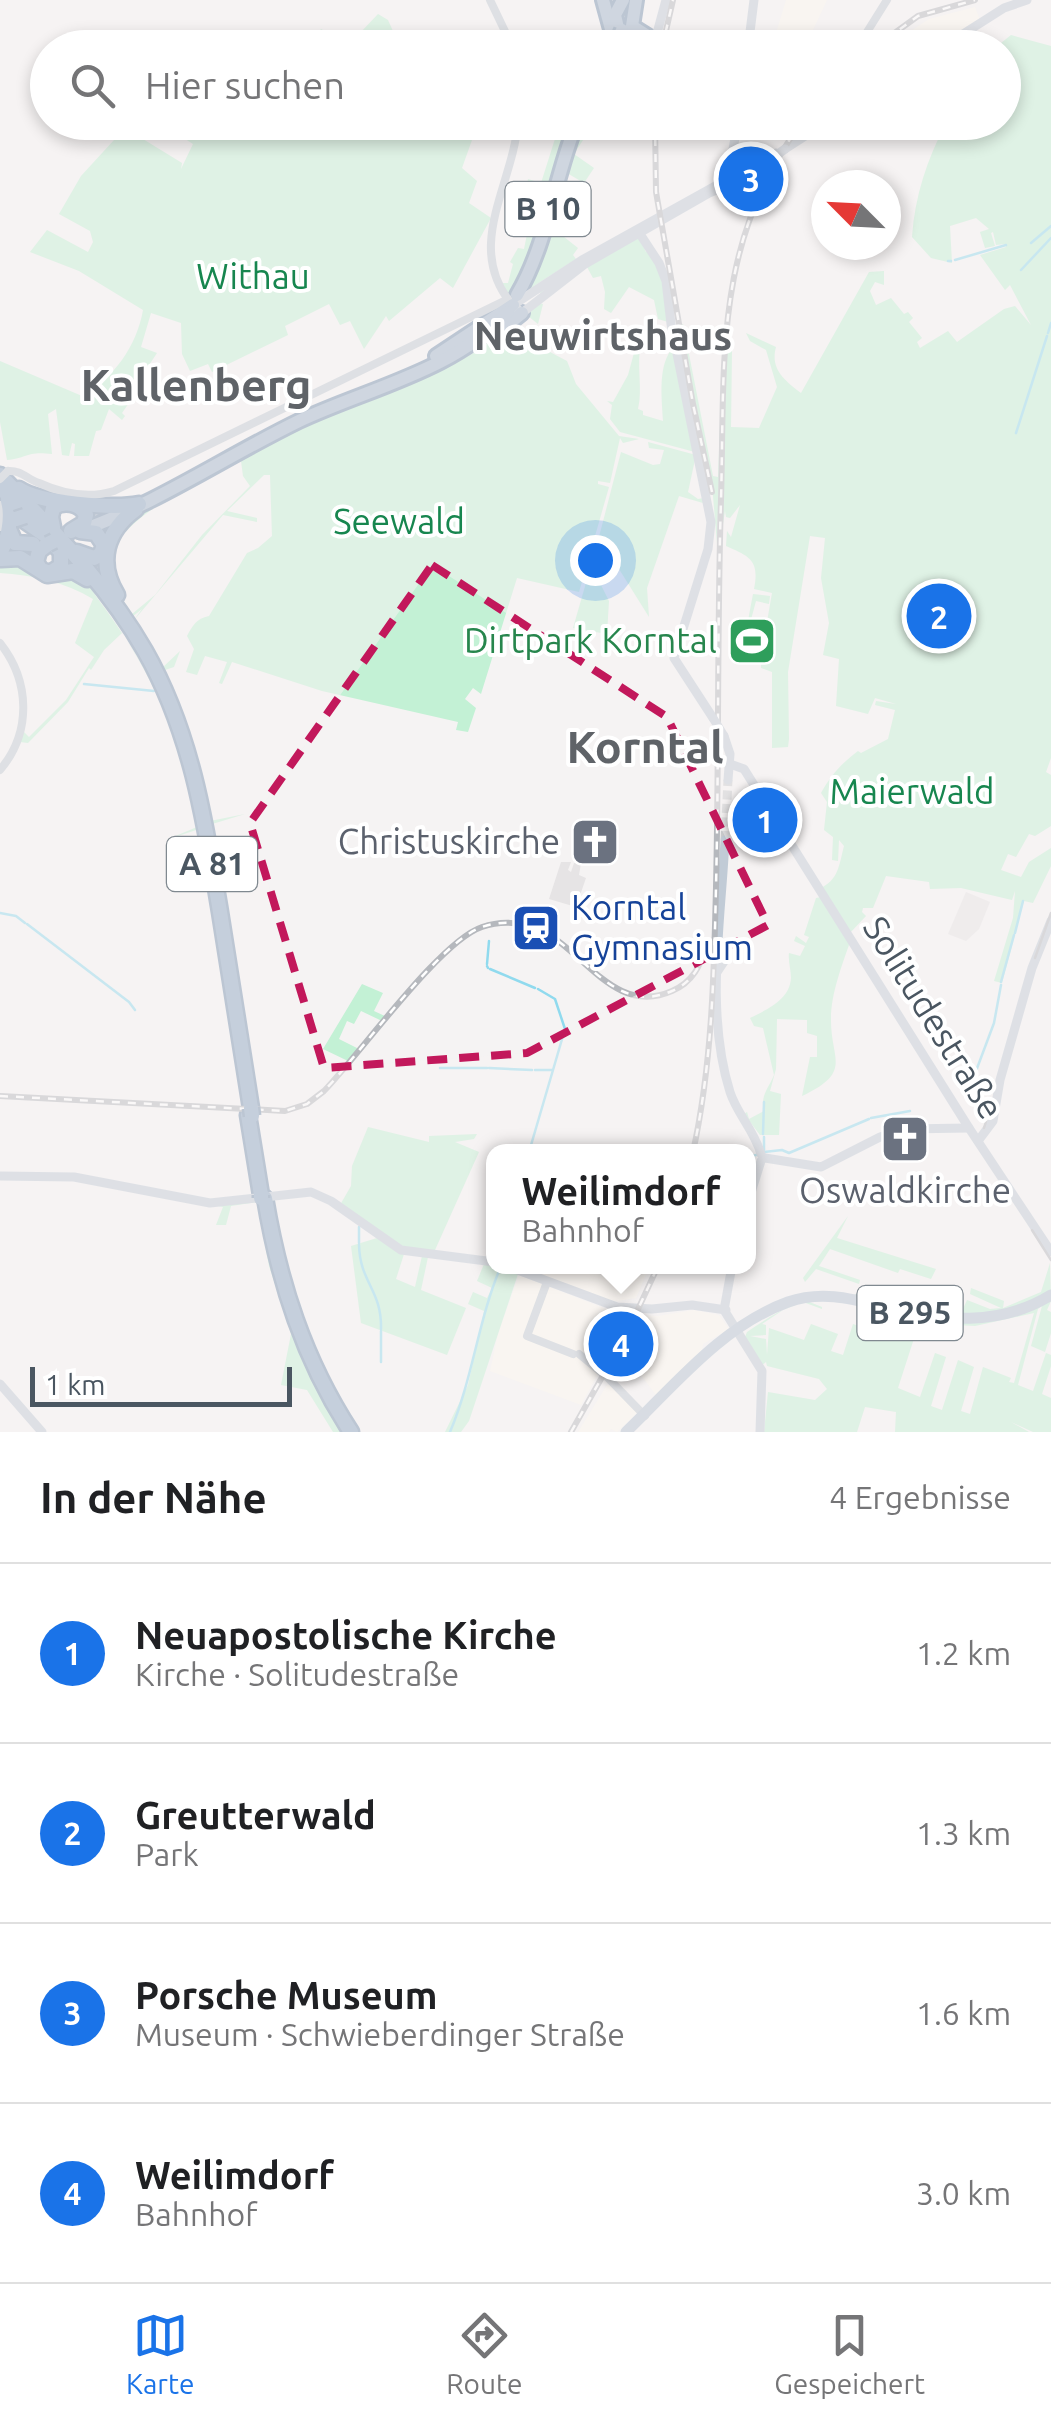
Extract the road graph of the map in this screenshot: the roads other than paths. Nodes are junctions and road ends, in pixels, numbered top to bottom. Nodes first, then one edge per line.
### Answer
1 (490, 0) edge
2 (603, 0) edge
3 (630, 0) edge
4 (666, 0) edge
5 (755, 0) edge
6 (887, 0) edge
7 (1027, 0) edge
8 (658, 23) joint
9 (504, 30) edge
10 (611, 30) edge
11 (619, 30) edge
12 (620, 30) edge
13 (652, 30) edge
14 (752, 30) edge
15 (868, 30) edge
16 (969, 30) edge
17 (514, 140) edge
18 (572, 140) edge
19 (736, 140) edge
20 (799, 140) edge
21 (731, 178) junction
22 (640, 233) junction
23 (517, 306) junction
24 (1, 478) edge
25 (18, 494) junction
26 (0, 505) edge
27 (138, 506) junction
28 (0, 527) edge
29 (57, 537) junction
30 (76, 552) junction
31 (0, 557) edge
32 (87, 580) junction
33 (126, 621) junction
34 (0, 642) edge
35 (730, 764) junction
36 (0, 770) edge
37 (728, 780) tunnel mouth
38 (725, 840) tunnel mouth
39 (1051, 921) edge
40 (236, 1023) junction
41 (969, 1128) junction
42 (978, 1141) junction
43 (762, 1157) junction
44 (0, 1176) edge
45 (756, 1176) edge
46 (263, 1196) junction
47 (1051, 1252) edge
48 (486, 1261) edge
49 (526, 1274) edge
50 (730, 1274) edge
51 (546, 1282) junction
52 (1051, 1294) edge
53 (725, 1310) junction
54 (738, 1333) junction
55 (0, 1384) edge
56 (645, 1412) junction
57 (42, 1432) edge
58 (349, 1432) edge
59 (629, 1432) edge
60 (760, 1432) edge

1 - 9 street
2 - 10 highway
3 - 11 highway
3 - 12 highway
4 - 8 main road
5 - 14 main road
6 - 15 street
7 - 16 main road
8 - 13 highway
17 - 23 street
18 - 23 highway, B 10
19 - 21 main road
20 - 21 main road
21 - 22 main road
22 - 23 main road
22 - 35 main road, bridge
23 - 24 street
23 - 27 highway
24 - 25 highway
24 - 27 highway
24 - 29 highway
24 - 31 highway
24 - 33 highway
25 - 29 highway
25 - 33 highway
26 - 28 street
27 - 29 highway
27 - 33 highway
29 - 30 highway
29 - 30 highway
29 - 31 highway
29 - 32 highway
30 - 33 highway
31 - 32 highway
32 - 33 highway
33 - 40 highway, A 81
33 - 40 highway, A 81
34 - 36 street
35 - 37 main road
35 - 41 main road, Solitudestraße
38 - 43 main road
39 - 42 main road
40 - 46 highway, A 81
41 - 42 main road, Solitudestraße
41 - 43 main road
42 - 47 main road, Solitudestraße
43 - 45 main road
44 - 46 main road
46 - 48 main road
46 - 58 highway, A 81
49 - 51 main road
50 - 53 main road
51 - 53 main road
51 - 56 street
52 - 54 main road, B 295
53 - 54 main road
54 - 56 main road, B 295
54 - 60 main road
55 - 57 main road
56 - 59 main road, B 295

